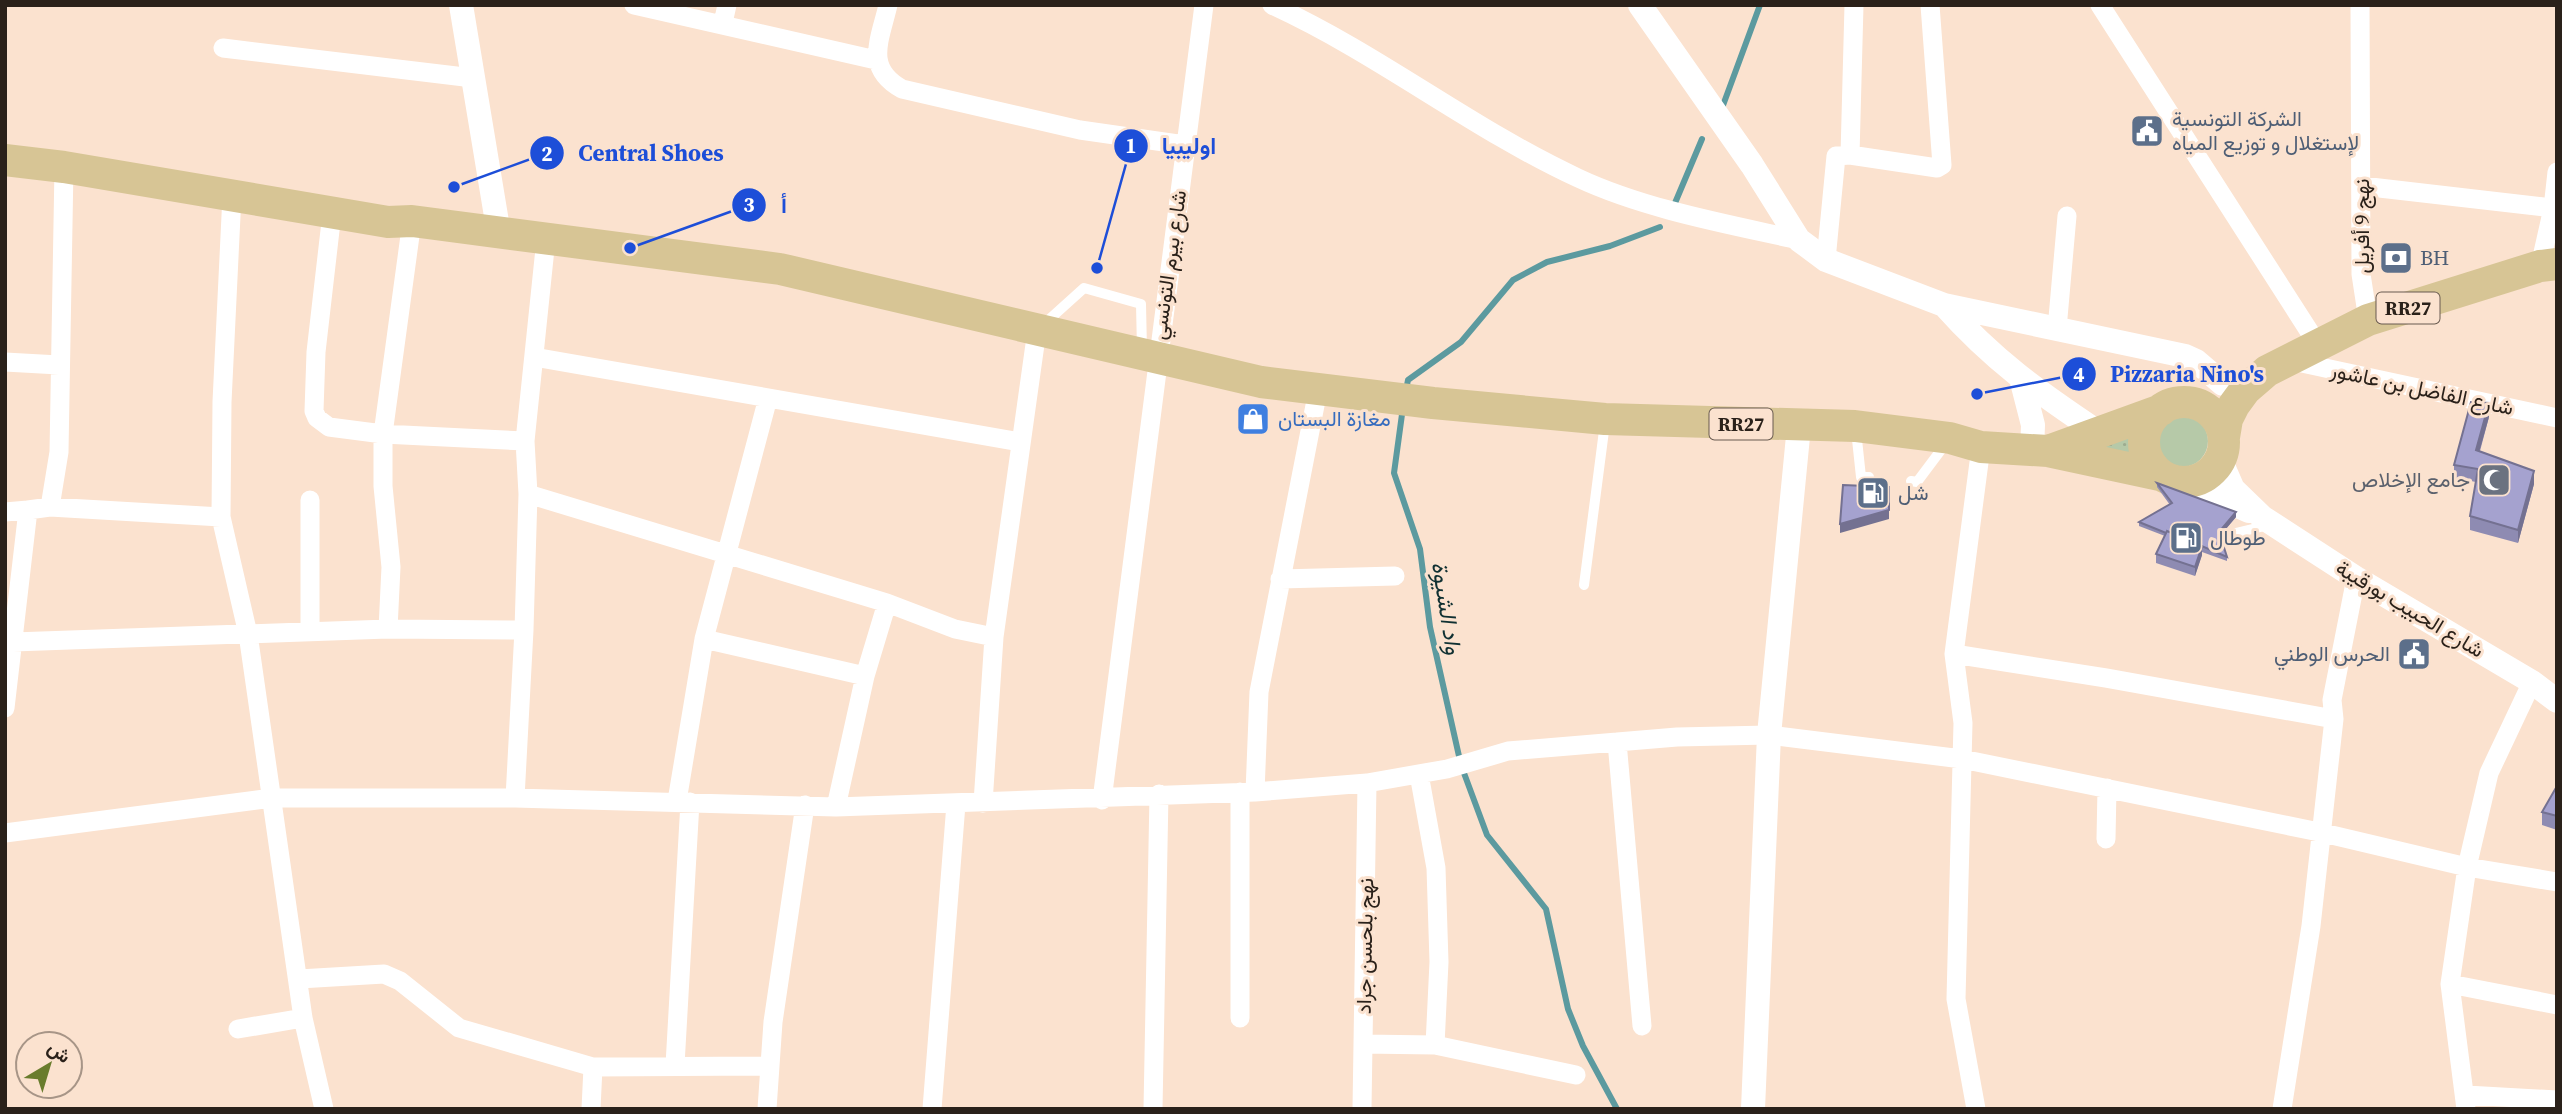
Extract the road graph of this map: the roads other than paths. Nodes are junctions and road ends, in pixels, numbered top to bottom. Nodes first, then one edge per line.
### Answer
1 (461, 5) edge
2 (634, 5) edge
3 (888, 5) edge
4 (1204, 5) edge
5 (1272, 5) edge
6 (1640, 5) edge
7 (1854, 5) edge
8 (1930, 5) edge
9 (2101, 5) edge
10 (2360, 5) edge
11 (725, 14) edge
12 (223, 48) dead end
13 (876, 60) junction
14 (474, 78) junction
15 (1185, 145) junction
16 (1850, 155) junction
17 (5, 160) edge
18 (64, 167) junction
19 (2557, 172) edge
20 (2362, 186) junction
21 (232, 195) junction
22 (2553, 208) junction
23 (332, 213) junction
24 (2067, 216) dead end
25 (412, 221) junction
26 (499, 233) junction
27 (546, 239) junction
28 (1798, 240) junction
29 (1826, 260) junction
30 (2548, 265) edge
31 (1944, 305) junction
32 (2368, 320) junction
33 (2057, 329) junction
34 (1037, 330) junction
35 (2318, 345) junction
36 (1149, 356) junction
37 (534, 357) junction
38 (5, 362) edge
39 (59, 365) junction
40 (2278, 366) junction
41 (2022, 382) junction
42 (2223, 384) junction
43 (1318, 390) junction
44 (768, 398) junction
45 (2171, 406) junction
46 (2557, 418) edge
47 (1605, 419) junction
48 (1799, 426) junction
49 (1855, 426) junction
50 (2098, 432) junction
51 (383, 434) junction
52 (1950, 438) junction
53 (525, 441) junction
54 (1020, 442) junction
55 (1981, 447) junction
56 (2222, 448) junction
57 (2040, 450) junction
58 (1869, 477) dead end
59 (2164, 479) junction
60 (1911, 481) dead end
61 (528, 494) junction
62 (310, 500) dead end
63 (50, 507) junction
64 (27, 510) junction
65 (5, 512) edge
66 (221, 517) junction
67 (2267, 521) junction
68 (2219, 537) edge
69 (726, 553) junction
70 (1395, 576) dead end
71 (2356, 578) junction
72 (1280, 579) junction
73 (1584, 585) dead end
74 (887, 603) junction
75 (387, 629) junction
76 (524, 630) junction
77 (310, 632) junction
78 (248, 634) junction
79 (994, 637) junction
80 (704, 639) junction
81 (13, 642) junction
82 (1954, 654) junction
83 (865, 676) junction
84 (2532, 682) junction
85 (2557, 701) edge
86 (5, 708) edge
87 (2334, 719) junction
88 (1769, 735) junction
89 (1617, 742) junction
90 (1962, 759) junction
91 (1419, 774) junction
92 (1367, 783) junction
93 (2107, 788) junction
94 (1248, 792) junction
95 (1159, 794) junction
96 (271, 798) junction
97 (515, 798) junction
98 (1102, 800) junction
99 (683, 802) junction
100 (983, 803) junction
101 (956, 804) junction
102 (805, 806) junction
103 (836, 807) junction
104 (2319, 832) junction
105 (5, 833) edge
106 (2106, 839) dead end
107 (2467, 867) junction
108 (2557, 882) edge
109 (299, 979) junction
110 (2450, 984) junction
111 (2557, 1005) edge
112 (303, 1018) junction
113 (1240, 1018) dead end
114 (1642, 1026) dead end
115 (238, 1029) dead end
116 (1363, 1044) junction
117 (1435, 1045) junction
118 (675, 1065) junction
119 (770, 1066) junction
120 (593, 1067) junction
121 (1576, 1075) dead end
122 (2557, 1100) edge
123 (2466, 1102) edge
124 (324, 1109) edge
125 (591, 1109) edge
126 (767, 1109) edge
127 (932, 1109) edge
128 (1153, 1109) edge
129 (1362, 1109) edge
130 (1752, 1109) edge
131 (1976, 1109) edge
132 (2282, 1109) edge

1 - 14 street
2 - 11 street
3 - 13 street
4 - 15 street, شارع بيرم التونسي
5 - 28 street
6 - 28 street
7 - 16 street
8 - 16 street
9 - 35 street
10 - 20 street, نهج 9 أفريل
11 - 13 street
12 - 14 street
13 - 15 street
14 - 26 street
15 - 36 street, شارع بيرم التونسي
16 - 29 street
17 - 18 main road, RR27
18 - 21 main road, RR27
18 - 39 street
19 - 22 street
20 - 22 street
20 - 32 street, نهج 9 أفريل
21 - 23 main road, RR27
21 - 66 street
22 - 30 street
23 - 25 main road, RR27
23 - 51 street
24 - 33 street
25 - 26 main road, RR27
25 - 51 street
26 - 27 main road, RR27
27 - 34 main road, RR27
27 - 37 street
28 - 29 street
29 - 31 street
30 - 32 main road, RR27
31 - 33 street
31 - 41 street
32 - 35 main road, RR27
33 - 42 street
34 - 36 main road, RR27
34 - 36 lane
34 - 54 street
35 - 40 main road, RR27
36 - 43 main road, RR27
36 - 98 street, شارع بيرم التونسي
37 - 44 street
37 - 53 street
38 - 39 street
39 - 63 street
40 - 42 main road, RR27
40 - 46 street, شارع الفاضل بن عاشور
40 - 56 main road, RR27
41 - 50 street
41 - 57 street
42 - 45 main road, RR27
43 - 47 main road, RR27
43 - 72 street
44 - 54 street
44 - 69 street
45 - 50 main road, RR27
45 - 56 main road
45 - 59 main road
47 - 48 main road, RR27
47 - 73 lane
48 - 49 main road, RR27
48 - 88 street
49 - 52 main road, RR27
49 - 58 lane
50 - 57 main road, RR27
51 - 53 street
51 - 75 street
52 - 55 main road, RR27
52 - 60 lane
53 - 61 street
54 - 79 street
55 - 57 main road, RR27
55 - 82 street
56 - 59 main road
56 - 67 street
57 - 59 main road, RR27
59 - 67 street
61 - 69 street
61 - 76 street
62 - 77 street
63 - 64 street
63 - 66 street
64 - 65 street
64 - 81 street
66 - 78 street
67 - 68 lane
67 - 71 street, شارع الحبيب بورقيبة
69 - 74 street
69 - 80 street
70 - 72 street
71 - 84 street, شارع الحبيب بورقيبة
71 - 87 street
72 - 94 street
74 - 79 street
74 - 83 street
75 - 76 street
75 - 77 street
76 - 97 street
77 - 78 street
78 - 81 street
78 - 96 street
79 - 100 street
80 - 83 street
80 - 99 street
81 - 86 street
82 - 87 street
82 - 90 street
83 - 103 street
84 - 85 street, شارع الحبيب بورقيبة
84 - 107 street
87 - 104 street
88 - 89 street
88 - 90 street
88 - 130 street
89 - 91 street
89 - 114 street
90 - 93 street
90 - 131 street
91 - 92 street
91 - 117 street
92 - 94 street
92 - 116 street, نهج بلحسن جراد
93 - 104 street
93 - 106 street
94 - 95 street
94 - 113 street
95 - 98 street
95 - 128 street
96 - 97 street
96 - 105 street
96 - 109 street
97 - 99 street
98 - 100 street
99 - 102 street
99 - 118 street
100 - 101 street
101 - 103 street
101 - 127 street
102 - 103 street
102 - 119 street
104 - 107 street
104 - 132 street
107 - 108 street
107 - 110 street
109 - 112 street
109 - 120 street
110 - 111 street
110 - 123 street
112 - 115 street
112 - 124 street
116 - 117 street
116 - 129 street, نهج بلحسن جراد
117 - 121 street
118 - 119 street
118 - 120 street
119 - 126 street
120 - 125 street
122 - 123 street

